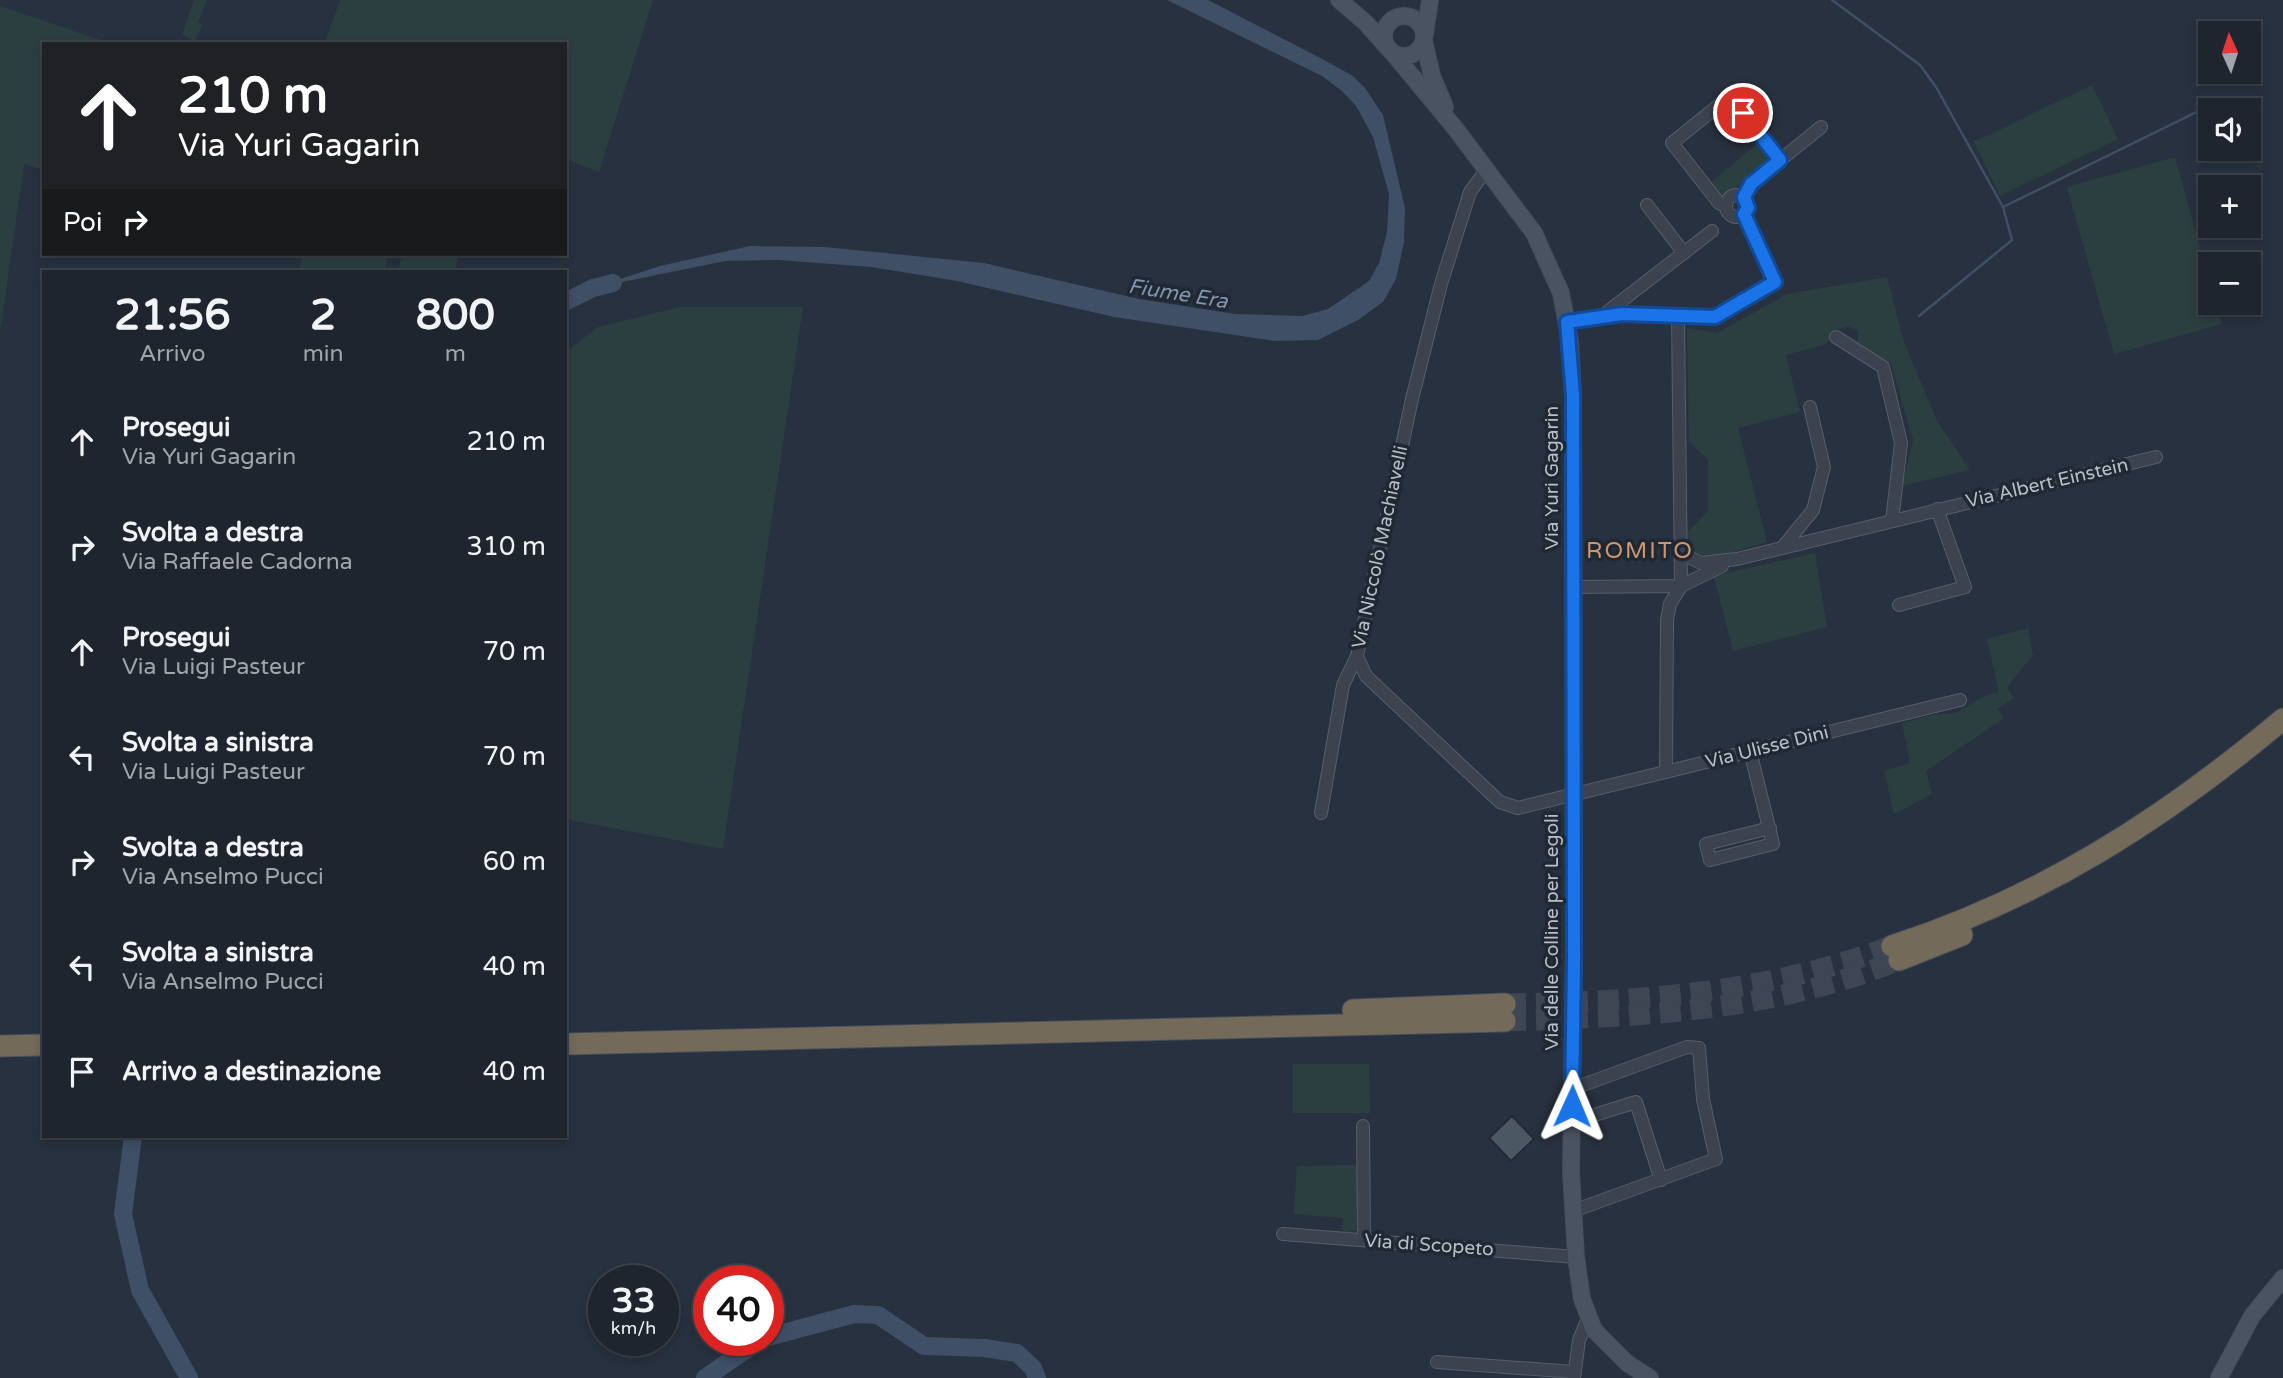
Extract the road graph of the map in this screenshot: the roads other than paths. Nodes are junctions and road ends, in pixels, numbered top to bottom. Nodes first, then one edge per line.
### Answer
1 (1339, 0) edge
2 (1427, 0) edge
3 (1354, 12) junction
4 (1397, 17) junction
5 (1424, 38) junction
6 (1390, 50) junction
7 (1821, 127) dead end
8 (1455, 128) junction
9 (1780, 160) junction
10 (1492, 176) junction
11 (1744, 197) junction
12 (1647, 205) dead end
13 (1726, 206) junction
14 (1744, 214) junction
15 (1713, 231) dead end
16 (1684, 253) junction
17 (1678, 315) junction
18 (1602, 316) junction
19 (1567, 322) junction
20 (1836, 337) dead end
21 (1810, 407) dead end
22 (2156, 457) dead end
23 (1937, 509) junction
24 (1892, 521) junction
25 (1782, 548) junction
26 (1680, 553) junction
27 (1737, 559) junction
28 (1681, 586) junction
29 (1573, 587) junction
30 (1899, 605) dead end
31 (1357, 656) junction
32 (1960, 700) dead end
33 (2283, 719) edge
34 (2283, 736) edge
35 (1750, 751) junction
36 (1666, 772) junction
37 (1574, 794) junction
38 (1321, 813) dead end
39 (1770, 828) junction
40 (567, 1032) edge
41 (567, 1044) edge
42 (42, 1045) edge
43 (0, 1046) edge
44 (42, 1057) edge
45 (0, 1058) edge
46 (1572, 1089) junction
47 (1572, 1122) junction
48 (1363, 1126) dead end
49 (1661, 1180) junction
50 (1573, 1211) junction
51 (1283, 1234) dead end
52 (1364, 1240) junction
53 (1576, 1257) junction
54 (2283, 1278) edge
55 (1588, 1318) junction
56 (1437, 1362) dead end
57 (1574, 1375) edge
58 (1650, 1378) edge
59 (2219, 1378) edge

1 - 3 street
2 - 4 street
2 - 5 street
3 - 4 street
3 - 6 street
4 - 5 street
4 - 6 street
5 - 6 street
5 - 8 street
6 - 8 street
7 - 9 street
8 - 10 street
9 - 11 street
9 - 13 street
10 - 19 street, Via Yuri Gagarin
10 - 31 street, Via Niccolò Machiavelli
11 - 13 street
11 - 14 street
12 - 16 street
13 - 14 street
14 - 17 street
15 - 16 street
16 - 18 street
17 - 18 street
17 - 26 street
18 - 19 street
19 - 29 street, Via Yuri Gagarin
20 - 24 street
21 - 25 street
22 - 23 street, Via Albert Einstein
23 - 24 street, Via Albert Einstein
23 - 30 street, Via Albert Einstein
24 - 25 street, Via Albert Einstein
25 - 27 street, Via Albert Einstein
26 - 27 street, Via Albert Einstein
26 - 28 street
27 - 28 street, Via Albert Einstein
28 - 29 street
28 - 36 street
29 - 37 street, Via Yuri Gagarin
31 - 37 street, Via Niccolò Machiavelli
31 - 38 street
32 - 35 street, Via Ulisse Dini
33 - 34 highway
35 - 36 street, Via Ulisse Dini
35 - 39 street
36 - 37 street, Via Ulisse Dini
37 - 46 street, Via delle Colline per Legoli
39 - 39 street
40 - 41 highway
42 - 43 highway
44 - 45 highway
46 - 47 street, Via delle Colline per Legoli
46 - 49 street
47 - 49 street
47 - 50 street, Via delle Colline per Legoli
48 - 52 street
49 - 50 street
50 - 53 street, Via delle Colline per Legoli
51 - 52 street, Via di Scopeto
52 - 53 street, Via di Scopeto
53 - 55 street, Via delle Colline per Legoli
54 - 59 street
55 - 57 street
55 - 58 street, Via delle Colline per Legoli
56 - 57 street

